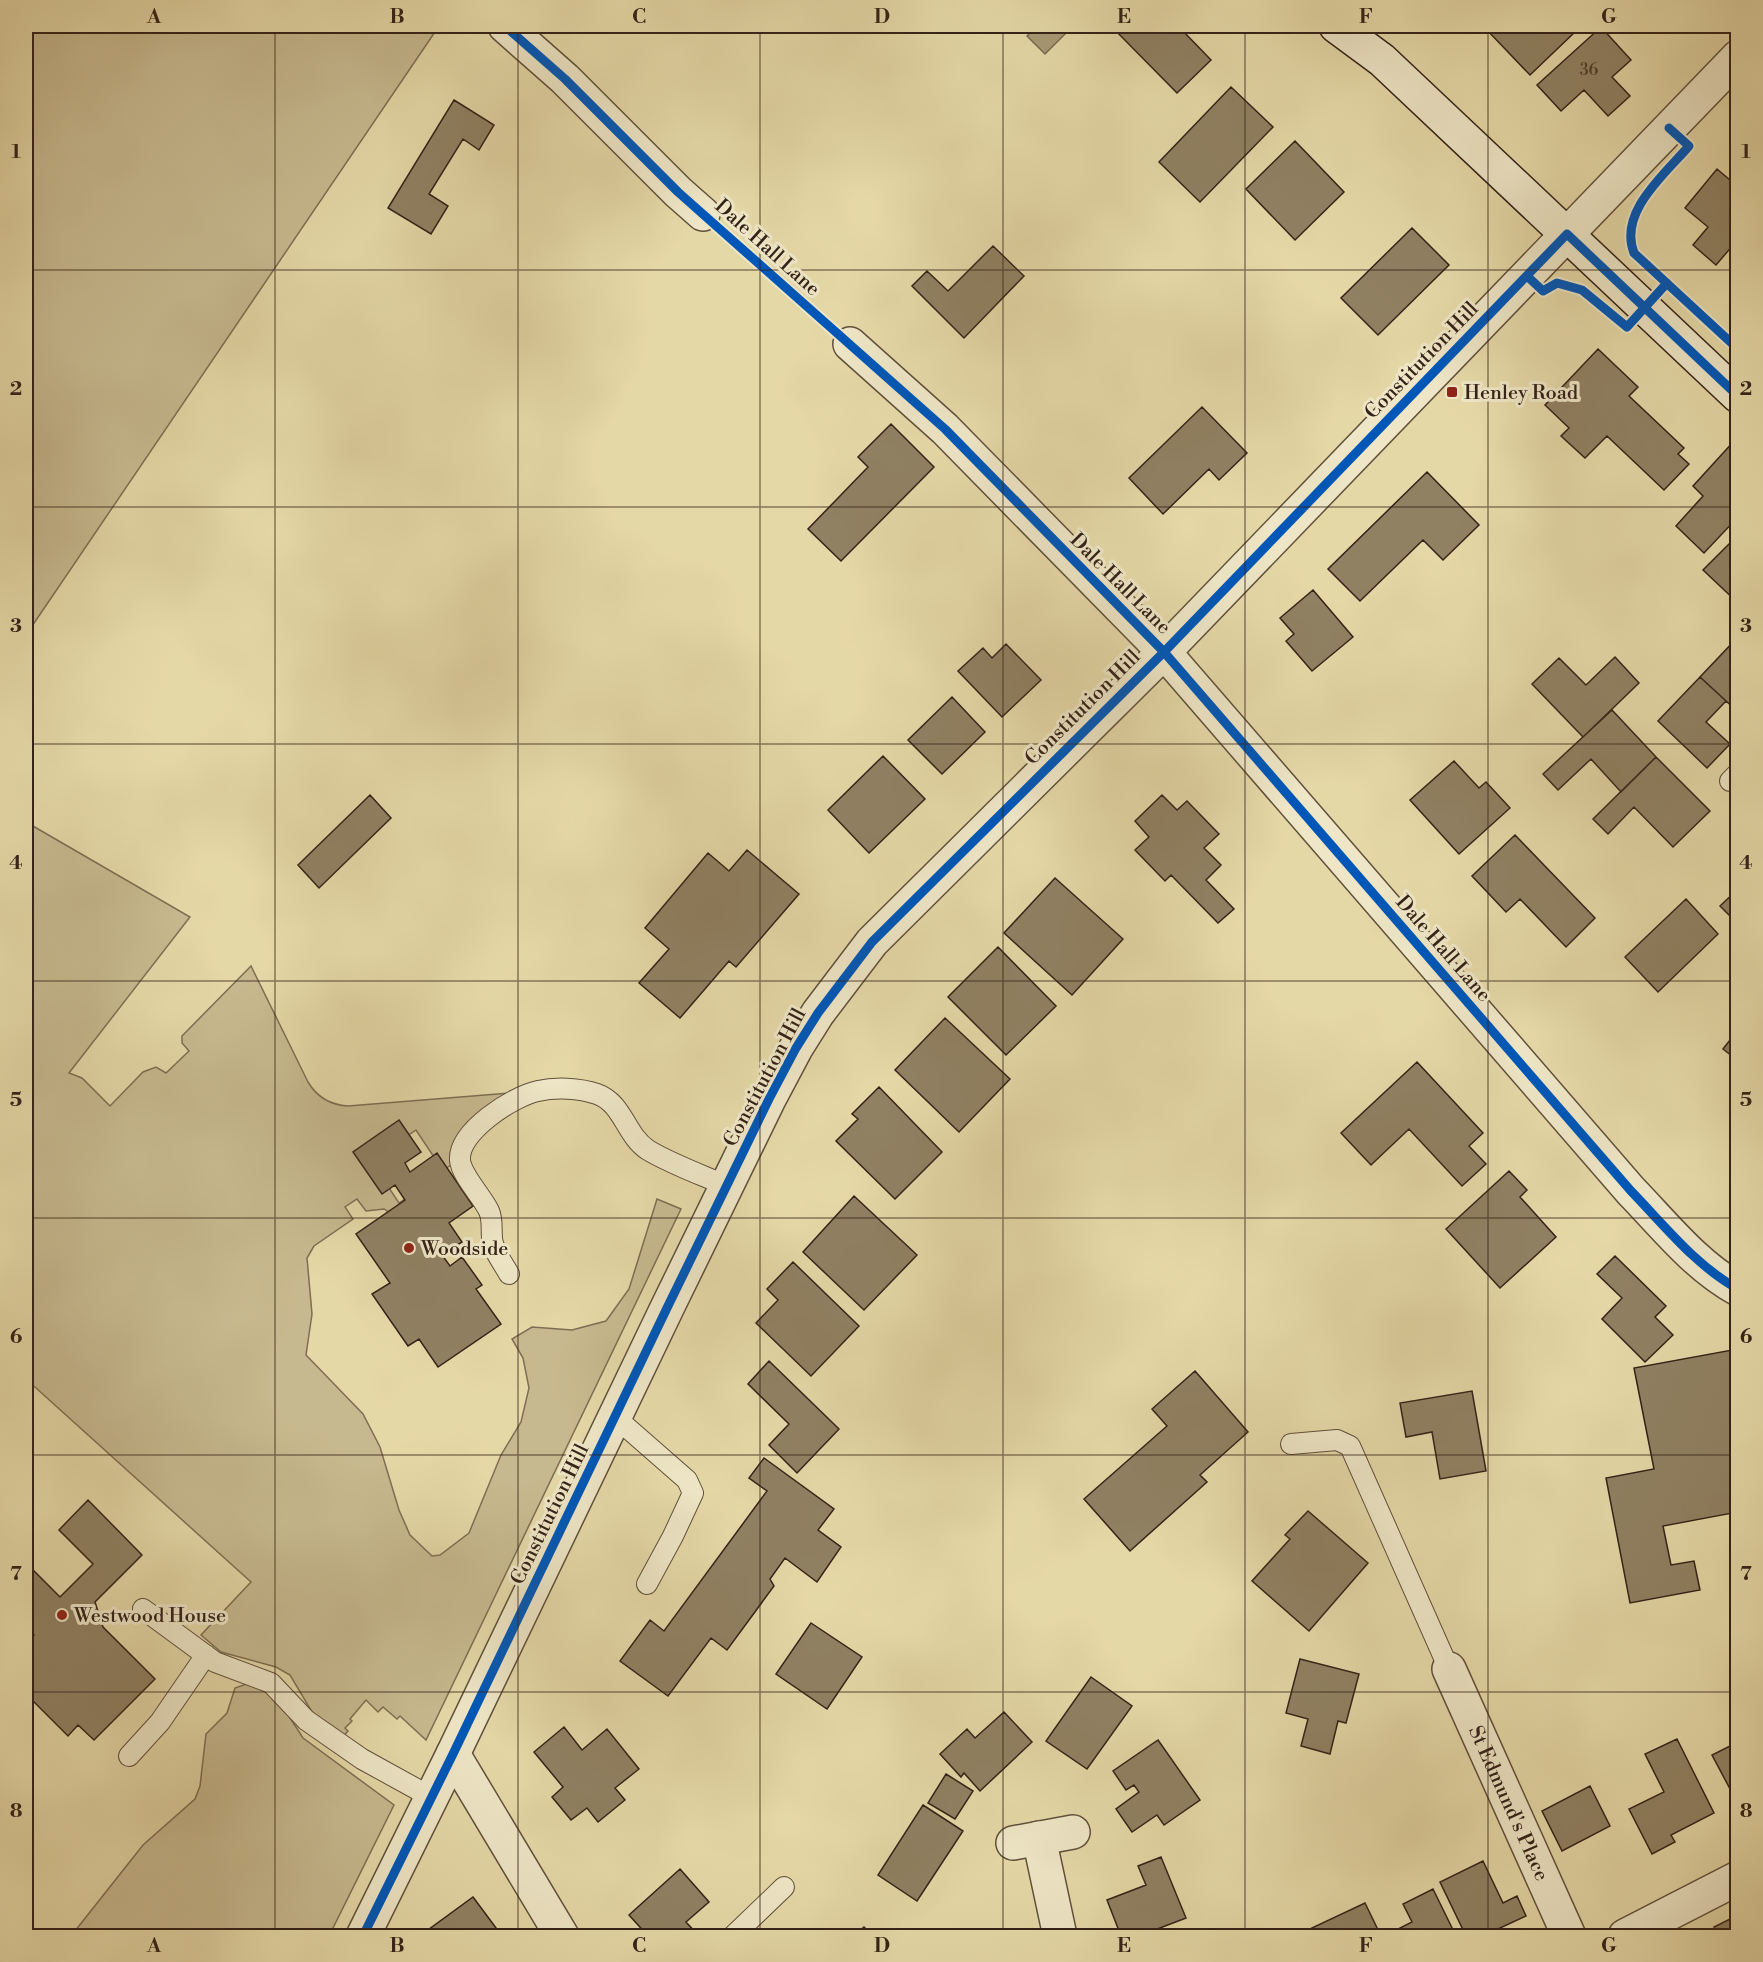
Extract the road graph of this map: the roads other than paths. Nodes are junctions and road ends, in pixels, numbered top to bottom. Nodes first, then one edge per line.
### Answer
1 (505, 26) edge
2 (1336, 26) edge
3 (1737, 57) edge
4 (703, 214) dead end
5 (1567, 234) junction
6 (850, 344) dead end
7 (1737, 396) edge
8 (1164, 652) junction
9 (727, 1186) junction
10 (509, 1274) dead end
11 (1737, 1289) edge
12 (615, 1417) junction
13 (1291, 1444) dead end
14 (647, 1584) dead end
15 (143, 1609) dead end
16 (206, 1655) junction
17 (1449, 1669) joint
18 (453, 1754) junction
19 (129, 1756) dead end
20 (431, 1797) junction
21 (1073, 1832) dead end
22 (1737, 1878) edge
23 (784, 1887) dead end
24 (363, 1936) edge
25 (562, 1936) edge
26 (733, 1936) edge
27 (1060, 1936) edge
28 (1569, 1936) edge
29 (1625, 1936) edge

1 - 4 street, Dale Hall Lane
2 - 5 street
3 - 5 street, Constitution Hill
5 - 7 street
5 - 8 street, Constitution Hill
6 - 8 street, Dale Hall Lane
8 - 9 street, Constitution Hill
8 - 11 street, Dale Hall Lane
9 - 10 lane
9 - 12 street, Constitution Hill
12 - 14 lane
12 - 18 street, Constitution Hill
13 - 17 lane
15 - 16 lane
16 - 19 lane
16 - 20 lane
17 - 28 street, St Edmund's Place
18 - 20 street, Constitution Hill
18 - 25 street
20 - 24 street, Constitution Hill
21 - 27 street
22 - 29 street
23 - 26 lane

